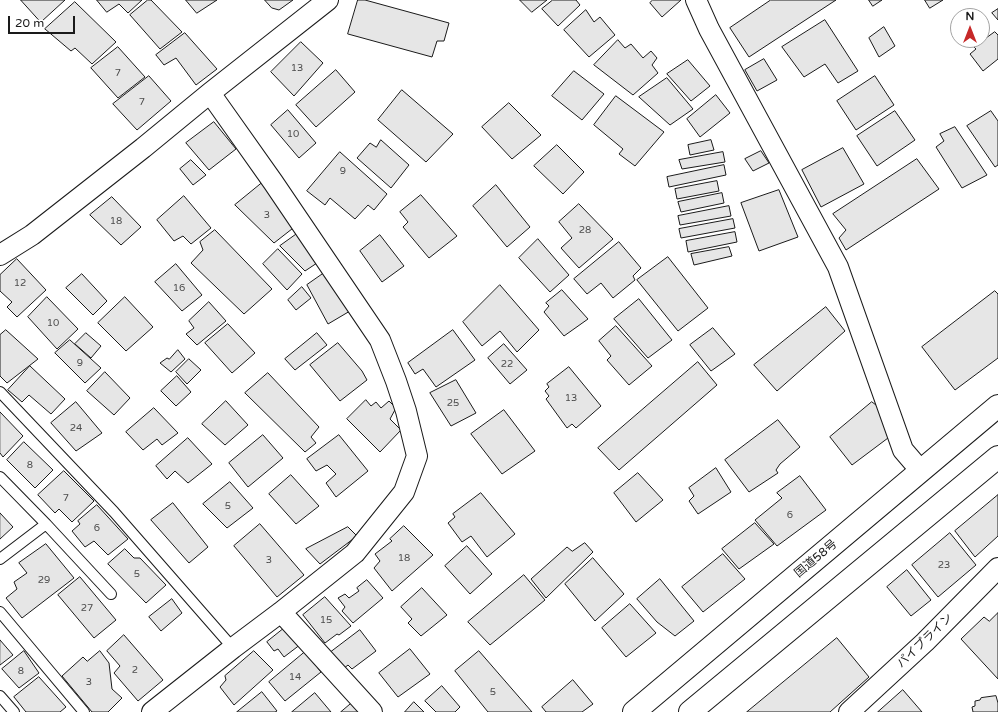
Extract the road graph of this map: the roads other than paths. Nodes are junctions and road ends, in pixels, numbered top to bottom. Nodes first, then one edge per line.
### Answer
1 (328, 0) edge
2 (696, 0) edge
3 (210, 93) junction
4 (0, 255) edge
5 (0, 392) edge
6 (998, 406) edge
7 (998, 457) edge
8 (921, 472) junction
9 (0, 477) edge
10 (46, 524) junction
11 (0, 559) edge
12 (998, 568) edge
13 (111, 594) dead end
14 (0, 612) edge
15 (281, 612) junction
16 (233, 648) junction
17 (0, 696) edge
18 (14, 712) edge
19 (84, 712) edge
20 (152, 712) edge
21 (372, 712) edge
22 (634, 712) edge
23 (690, 712) edge
24 (849, 712) edge

1 - 3 street
2 - 8 street
3 - 4 street
3 - 15 street
5 - 16 lane
6 - 8 highway, 国道58号
7 - 23 highway
8 - 22 highway, 国道58号
9 - 10 lane
10 - 11 lane
10 - 13 lane
12 - 24 street, パイプライン
14 - 19 lane
15 - 16 street
15 - 21 street
16 - 20 street
17 - 18 lane

